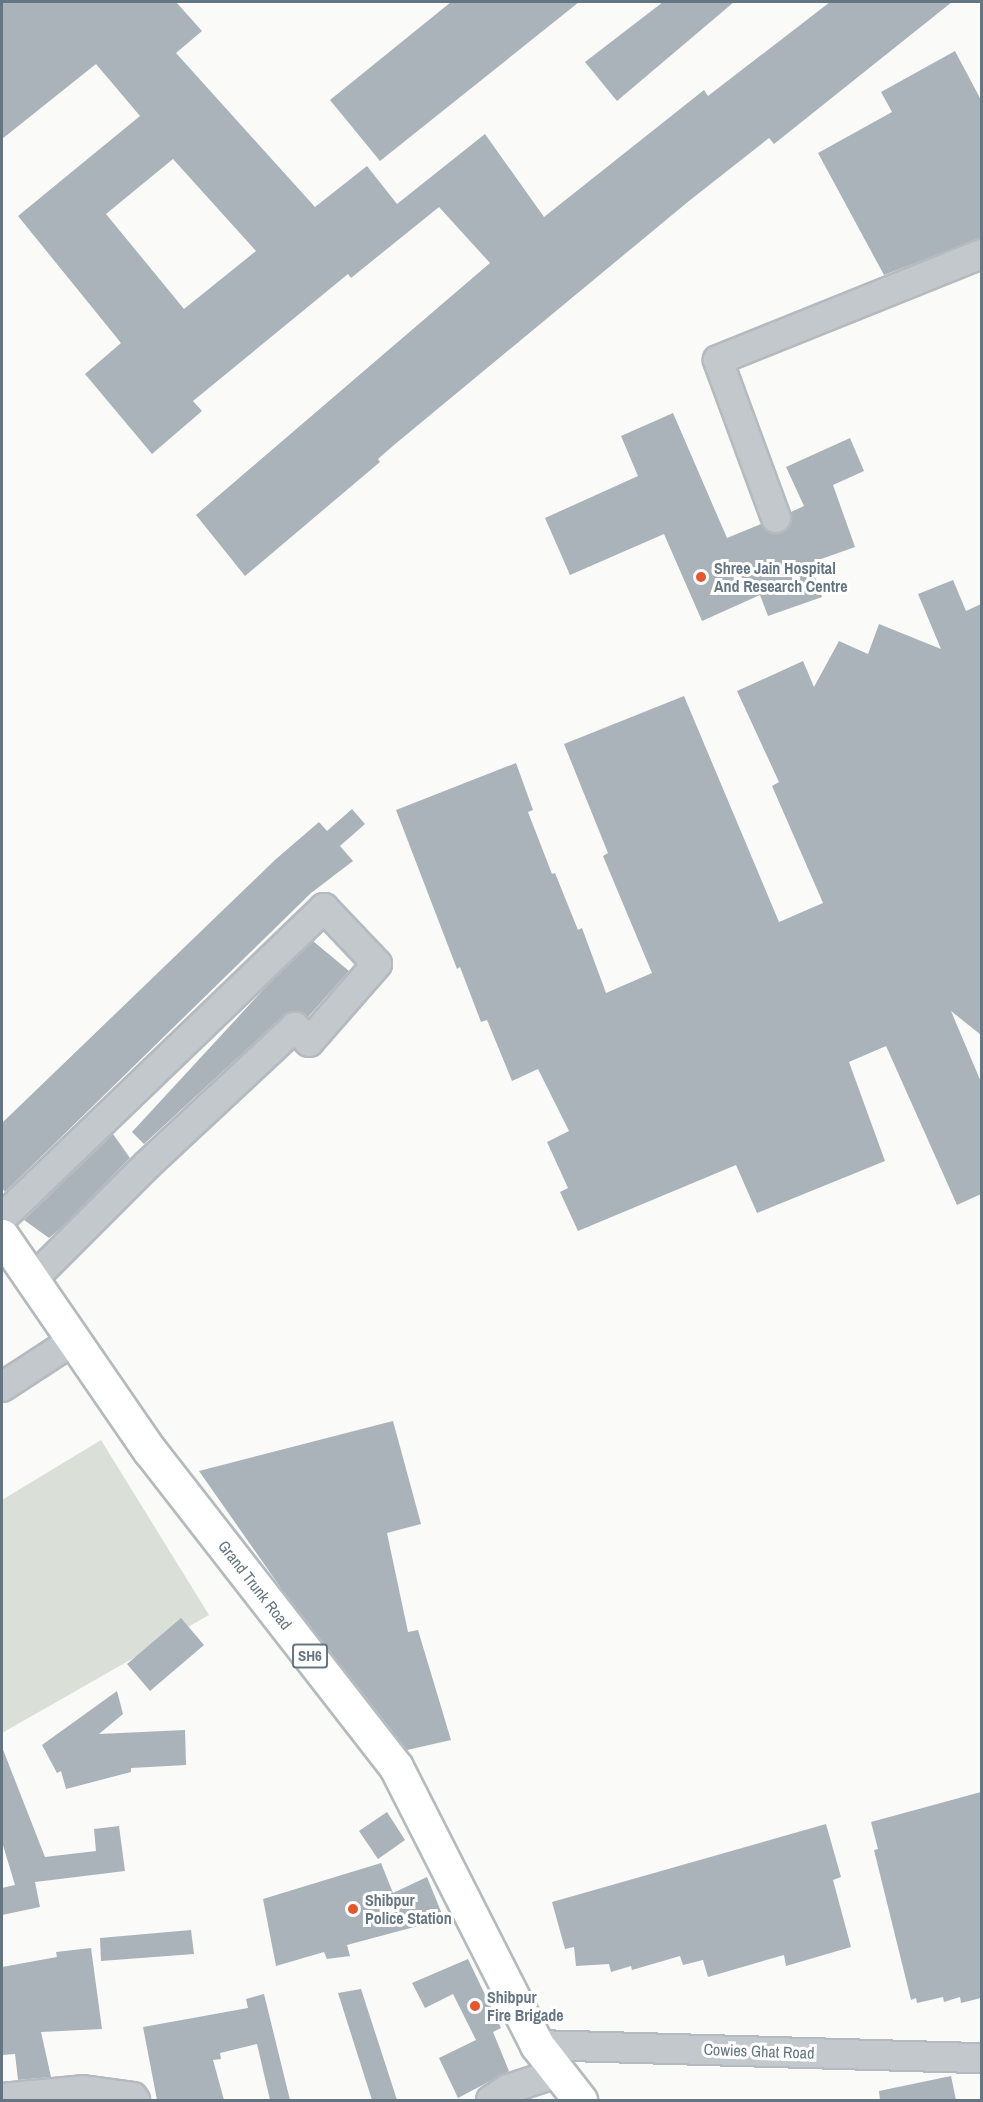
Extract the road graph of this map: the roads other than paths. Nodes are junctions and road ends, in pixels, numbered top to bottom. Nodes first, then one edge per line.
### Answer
1 (981, 254) edge
2 (776, 518) dead end
3 (2, 1218) edge
4 (2, 1236) edge
5 (32, 1280) junction
6 (74, 1340) junction
7 (2, 1387) edge
8 (537, 2045) junction
9 (981, 2058) edge
10 (557, 2073) junction
11 (2, 2098) edge
12 (135, 2100) edge
13 (491, 2100) edge
14 (580, 2100) edge

1 - 2 street
3 - 5 street
4 - 5 main road, Grand Trunk Road / SH6
5 - 6 main road, Grand Trunk Road / SH6
6 - 7 street
6 - 8 main road, Grand Trunk Road / SH6
8 - 9 street, Cowies Ghat Road
8 - 10 main road, Grand Trunk Road / SH6
10 - 13 street
10 - 14 main road, Grand Trunk Road / SH6
11 - 12 street

